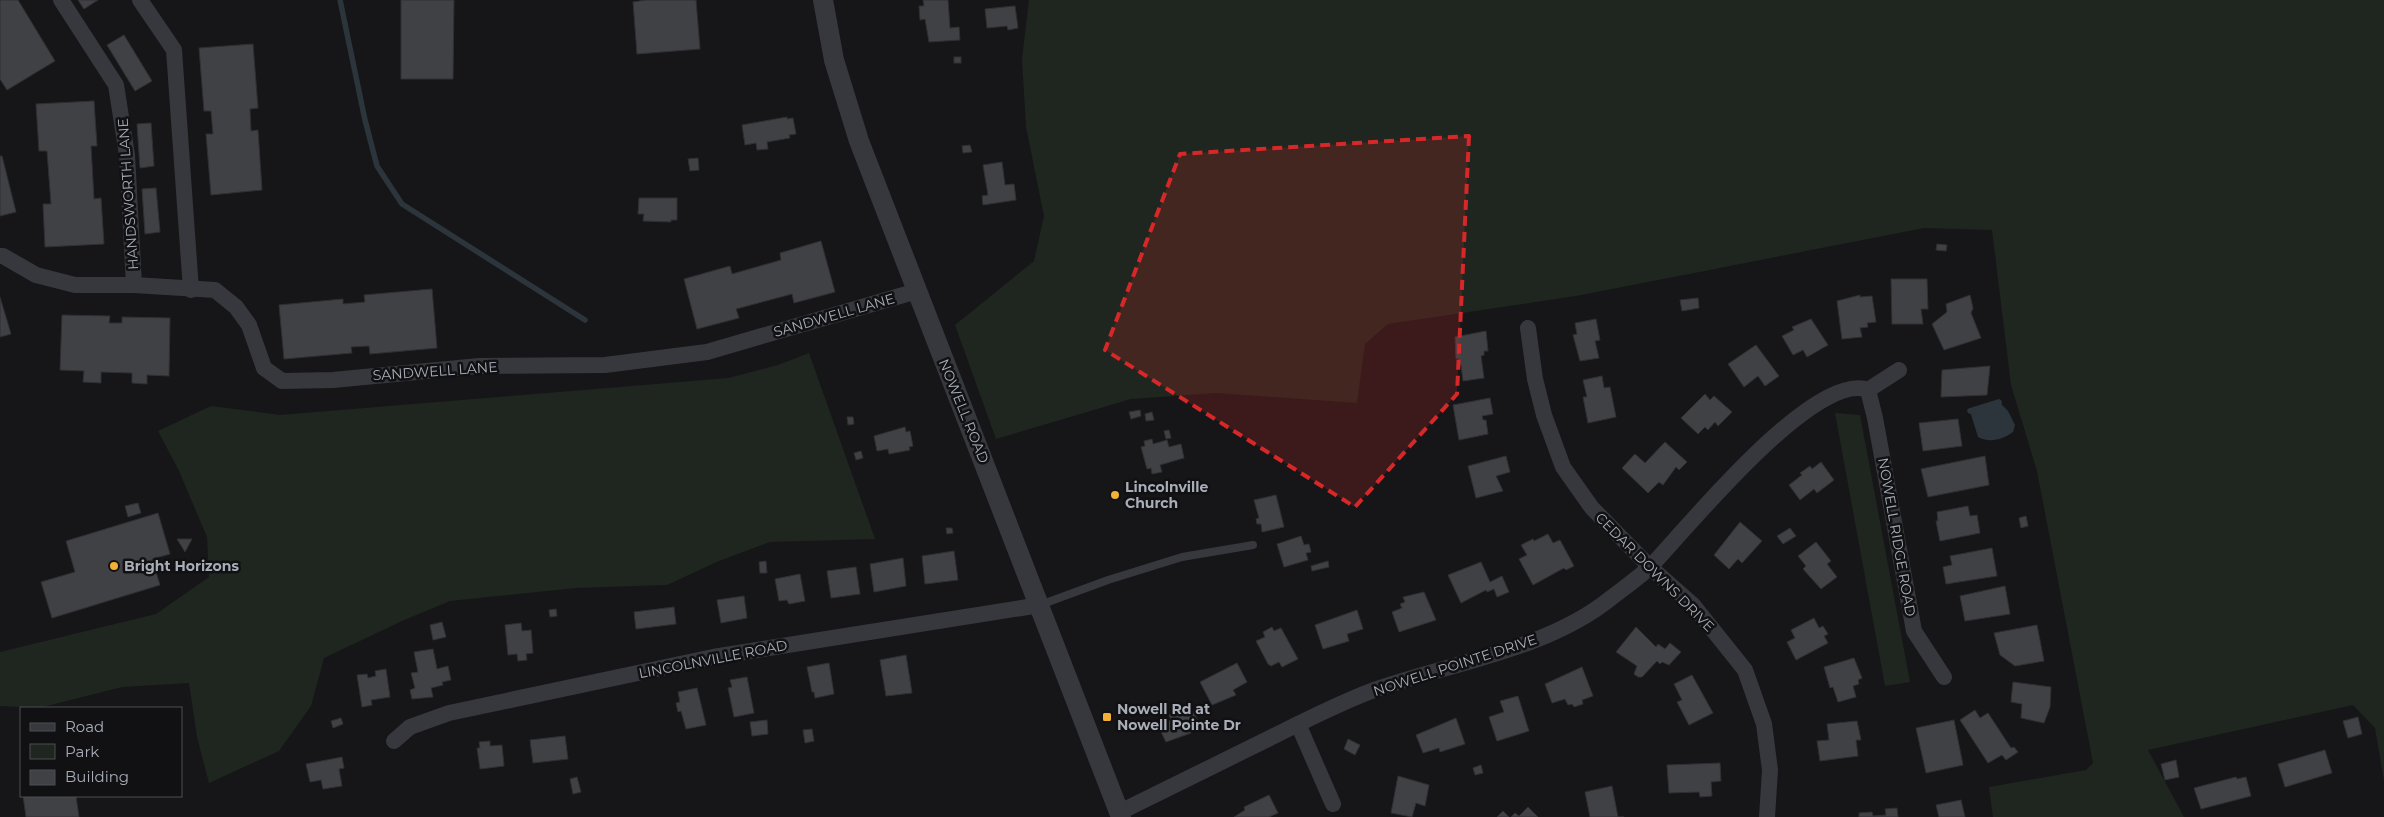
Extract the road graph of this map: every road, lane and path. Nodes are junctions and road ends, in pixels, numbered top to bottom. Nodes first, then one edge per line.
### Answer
1 (61, 0) edge
2 (140, 0) edge
3 (823, 0) edge
4 (0, 256) edge
5 (134, 285) junction
6 (192, 290) junction
7 (916, 291) junction
8 (1528, 328) dead end
9 (1899, 370) dead end
10 (1868, 390) junction
11 (1253, 545) dead end
12 (1650, 567) junction
13 (1040, 605) junction
14 (1944, 676) dead end
15 (1298, 724) junction
16 (394, 741) dead end
17 (1333, 804) dead end
18 (1120, 815) edge
19 (1767, 817) edge

1 - 5 street, HANDSWORTH LANE
2 - 6 street
3 - 7 street, NOWELL ROAD
4 - 5 street, SANDWELL LANE
5 - 6 street, SANDWELL LANE
6 - 7 street, SANDWELL LANE
7 - 13 street, NOWELL ROAD
8 - 12 street, CEDAR DOWNS DRIVE
9 - 10 street
10 - 12 street, NOWELL POINTE DRIVE
10 - 14 street, NOWELL RIDGE ROAD
11 - 13 lane
12 - 15 street, NOWELL POINTE DRIVE
12 - 19 street, CEDAR DOWNS DRIVE
13 - 16 street, LINCOLNVILLE ROAD
13 - 18 street, NOWELL ROAD
15 - 17 street
15 - 18 street, NOWELL POINTE DRIVE

